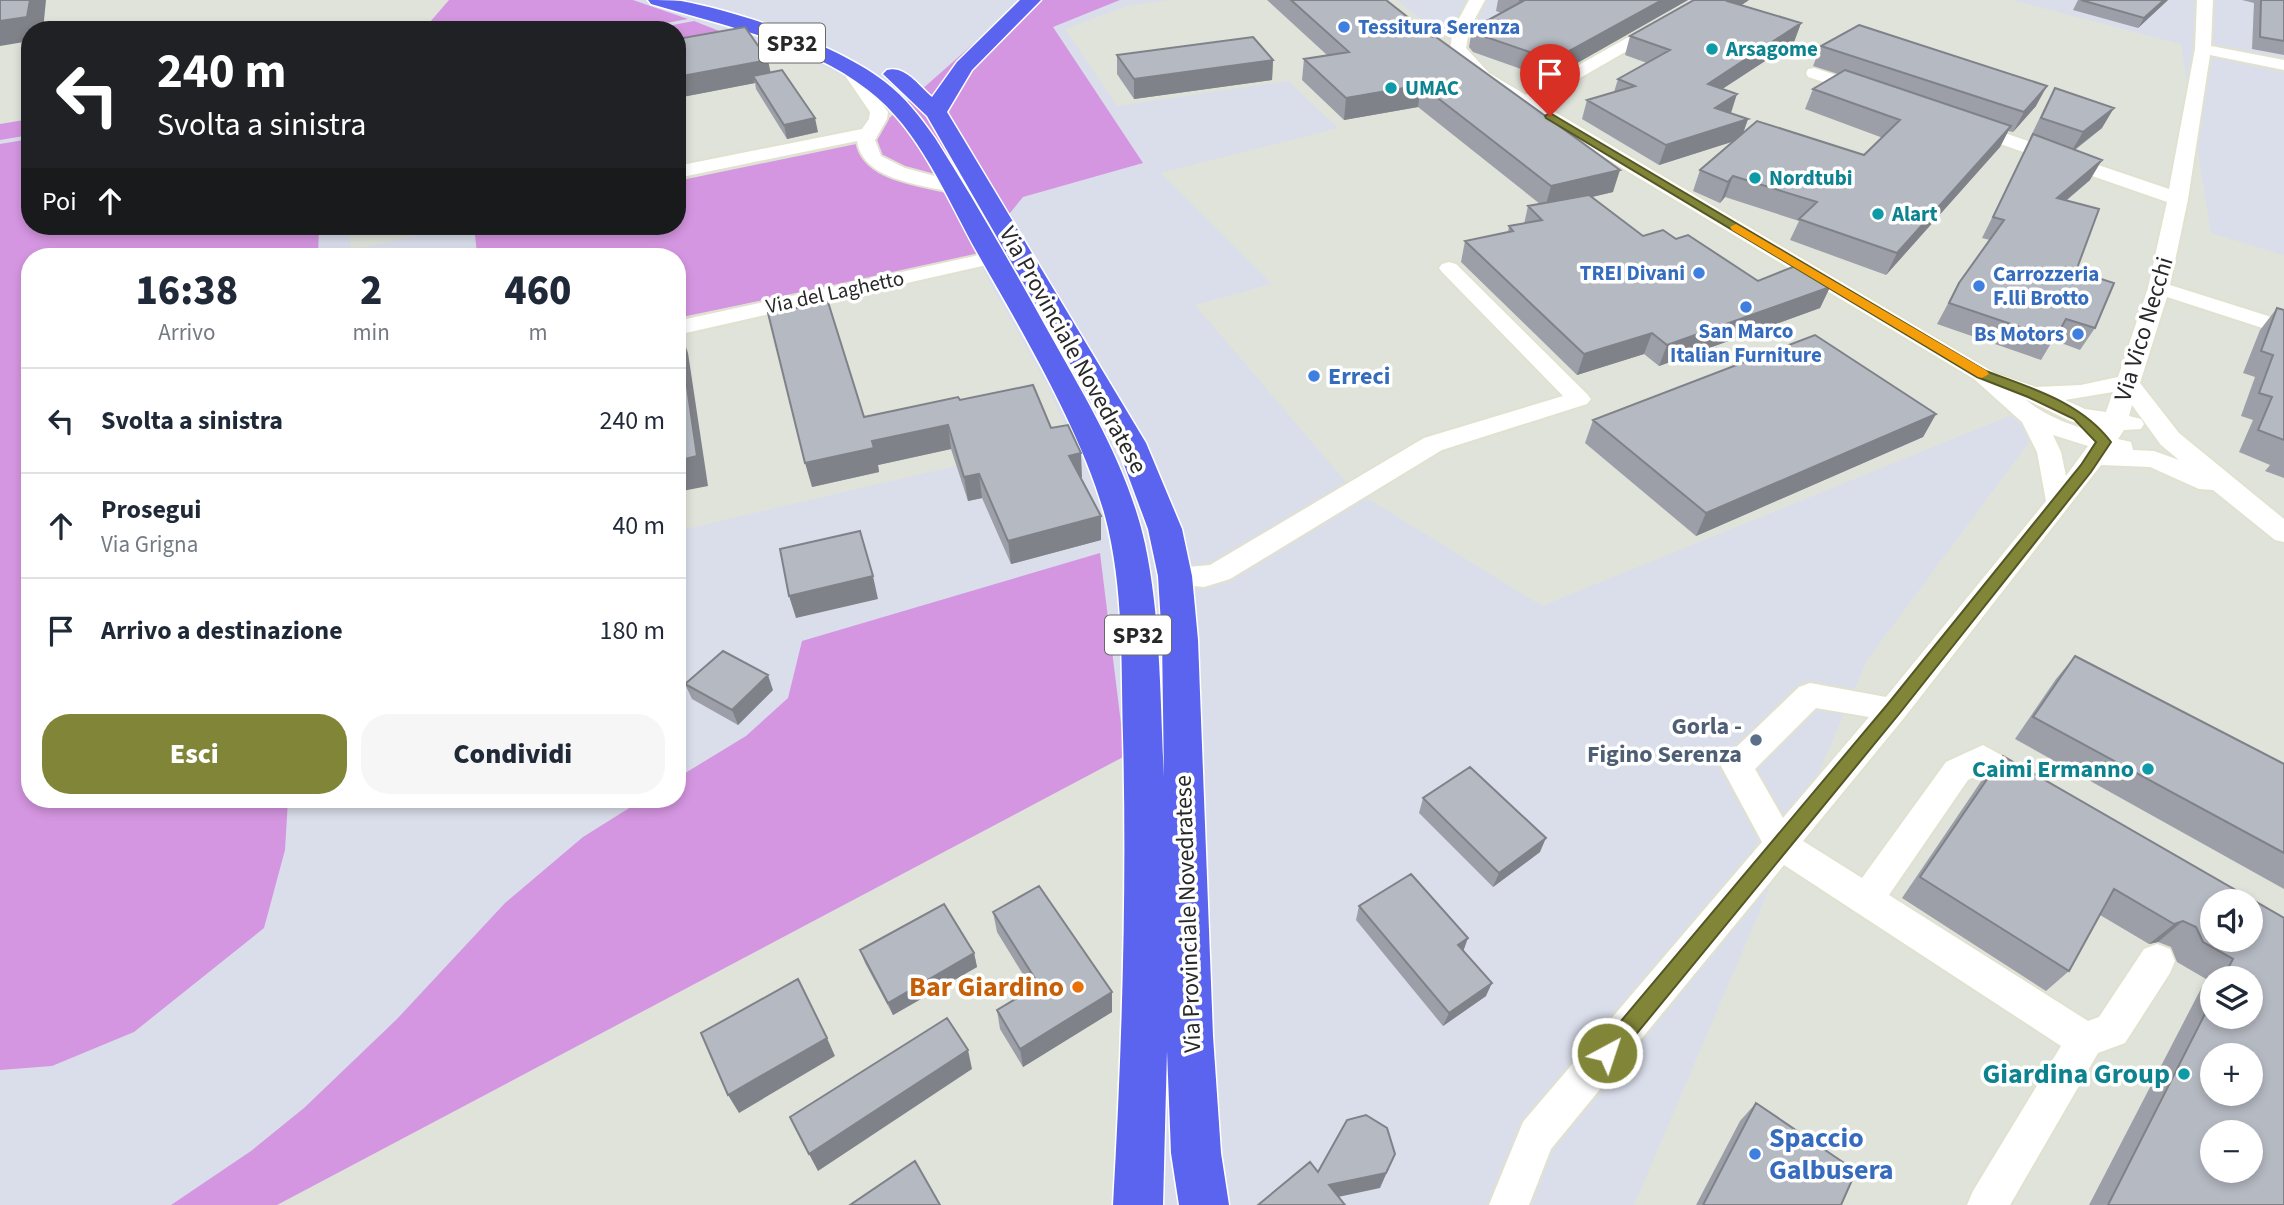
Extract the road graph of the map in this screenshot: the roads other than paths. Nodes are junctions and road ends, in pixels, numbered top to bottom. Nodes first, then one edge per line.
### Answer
1 (658, 0) edge
2 (697, 0) edge
3 (1031, 0) edge
4 (1477, 0) edge
5 (2205, 0) edge
6 (1674, 18) edge
7 (2203, 49) junction
8 (2284, 65) edge
9 (857, 73) junction
10 (1814, 73) dead end
11 (1879, 95) edge
12 (1526, 102) junction
13 (936, 112) junction
14 (1957, 122) edge
15 (868, 133) junction
16 (686, 170) edge
17 (950, 186) junction
18 (2178, 199) junction
19 (993, 258) junction
20 (1449, 268) dead end
21 (2159, 288) junction
22 (686, 326) edge
23 (2284, 328) edge
24 (2127, 382) junction
25 (2032, 406) junction
26 (2170, 439) junction
27 (2105, 440) junction
28 (2233, 494) junction
29 (2059, 502) junction
30 (2284, 533) edge
31 (1175, 576) junction
32 (1893, 710) junction
33 (2052, 799) edge
34 (1782, 845) junction
35 (1866, 900) junction
36 (2157, 961) dead end
37 (2085, 1040) junction
38 (1138, 1205) edge
39 (1204, 1205) edge
40 (1508, 1205) edge
41 (1987, 1205) edge

1 - 9 main road, Via Provinciale Novedratese / SP32
2 - 13 main road, Via Provinciale Novedratese / SP32
3 - 13 main road
4 - 12 street
5 - 7 street, Via Vico Necchi
6 - 12 street
7 - 8 street
7 - 18 street, Via Vico Necchi
9 - 15 street
9 - 17 main road, Via Provinciale Novedratese / SP32
10 - 11 street
12 - 25 street
13 - 31 main road, Via Provinciale Novedratese / SP32
14 - 18 street
15 - 16 street
15 - 17 street
17 - 19 main road, Via Provinciale Novedratese / SP32
18 - 21 street, Via Vico Necchi
19 - 22 street, Via del Laghetto
19 - 38 main road, Via Provinciale Novedratese / SP32
20 - 31 street
21 - 23 street
21 - 24 street, Via Vico Necchi
24 - 25 street
24 - 26 street
24 - 27 street, Via Vico Necchi
25 - 27 street
25 - 27 street
25 - 29 street
26 - 27 street
26 - 28 street
27 - 28 street
27 - 29 street, Via Vico Necchi
28 - 30 street
29 - 32 street, Via Vico Necchi
31 - 39 main road, Via Provinciale Novedratese / SP32
32 - 34 street, Via Vico Necchi
32 - 34 street
33 - 35 street
34 - 35 street
34 - 40 street, Via Vico Necchi
35 - 37 street
36 - 37 street
37 - 41 street

